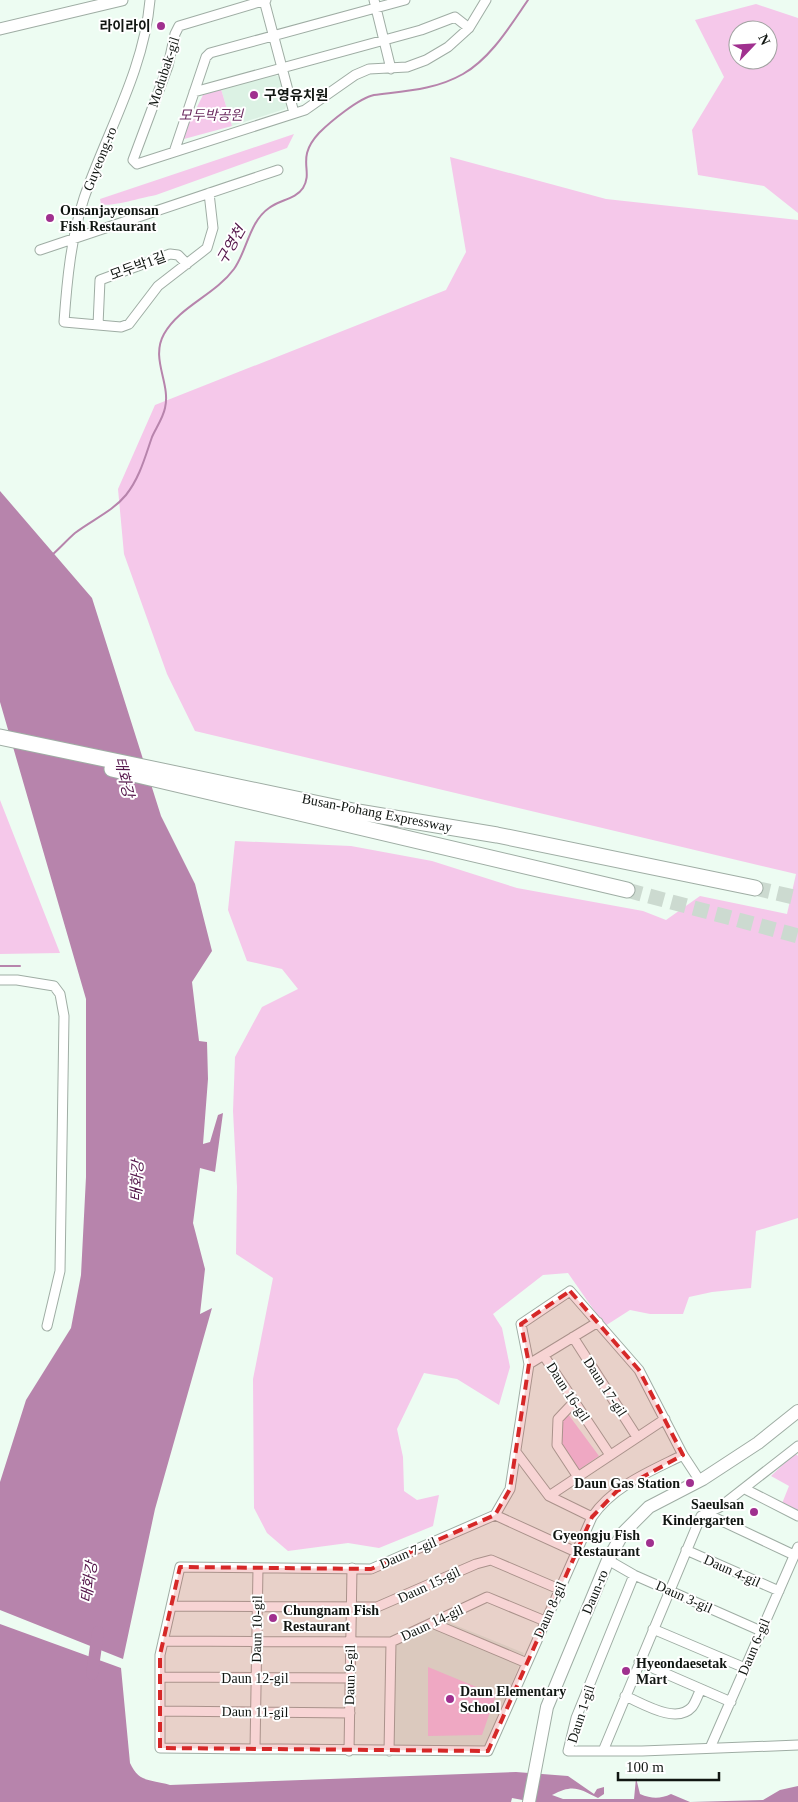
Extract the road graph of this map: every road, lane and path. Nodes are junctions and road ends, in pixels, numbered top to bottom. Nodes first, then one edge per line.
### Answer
1 (117, 0) edge
2 (150, 0) edge
3 (265, 0) edge
4 (405, 0) edge
5 (486, 0) edge
6 (375, 4) edge
7 (469, 28) junction
8 (0, 29) edge
9 (274, 36) junction
10 (384, 41) junction
11 (282, 68) junction
12 (391, 69) junction
13 (194, 92) junction
14 (294, 113) junction
15 (174, 152) junction
16 (278, 170) dead end
17 (209, 193) junction
18 (74, 238) junction
19 (40, 250) dead end
20 (187, 264) junction
21 (64, 322) joint
22 (98, 325) junction
23 (0, 737) edge
24 (0, 745) edge
25 (270, 799) junction
26 (755, 888) tunnel mouth
27 (626, 890) tunnel mouth
28 (0, 980) edge
29 (598, 1322) junction
30 (47, 1326) dead end
31 (573, 1337) junction
32 (544, 1356) junction
33 (529, 1364) junction
34 (574, 1402) junction
35 (798, 1411) edge
36 (665, 1419) junction
37 (638, 1437) junction
38 (798, 1446) edge
39 (516, 1452) junction
40 (610, 1455) junction
41 (683, 1455) junction
42 (578, 1477) junction
43 (700, 1481) junction
44 (745, 1489) junction
45 (549, 1496) junction
46 (707, 1514) junction
47 (495, 1515) junction
48 (798, 1516) edge
49 (592, 1517) junction
50 (686, 1550) junction
51 (796, 1551) edge
52 (576, 1552) junction
53 (608, 1560) junction
54 (258, 1568) junction
55 (352, 1568) junction
56 (634, 1575) junction
57 (559, 1589) junction
58 (669, 1590) junction
59 (779, 1591) junction
60 (258, 1605) junction
61 (172, 1606) junction
62 (351, 1608) junction
63 (545, 1621) junction
64 (432, 1622) junction
65 (653, 1629) junction
66 (761, 1631) junction
67 (163, 1641) junction
68 (257, 1642) junction
69 (391, 1642) junction
70 (351, 1643) junction
71 (639, 1662) junction
72 (527, 1663) junction
73 (745, 1668) junction
74 (160, 1677) junction
75 (256, 1678) junction
76 (350, 1678) junction
77 (701, 1689) junction
78 (625, 1696) junction
79 (731, 1702) junction
80 (160, 1711) junction
81 (256, 1712) junction
82 (350, 1713) junction
83 (798, 1745) edge
84 (710, 1748) junction
85 (255, 1749) junction
86 (349, 1751) junction
87 (389, 1751) junction
88 (488, 1751) joint
89 (603, 1751) junction
90 (529, 1802) edge

1 - 8 main road
2 - 18 street, Guyeong-ro
3 - 9 street, Modubak-gil
3 - 15 street, Modubak-gil
4 - 6 street
5 - 7 street, Modubak-gil
6 - 9 street
6 - 10 street
7 - 10 street
7 - 12 street, Modubak-gil
9 - 11 street, Modubak-gil
9 - 13 street
10 - 11 street
10 - 12 street
11 - 13 street
11 - 14 street, Modubak-gil
12 - 14 street, Modubak-gil
13 - 15 street
14 - 15 street, Modubak-gil
16 - 17 street
17 - 18 street
17 - 20 street, 모두박1길
18 - 19 street
18 - 21 street, Guyeong-ro
20 - 22 street, 모두박1길
20 - 22 street, 모두박1길
21 - 22 street, 모두박1길
23 - 25 highway, Busan-Pohang Expressway
24 - 25 highway, Busan-Pohang Expressway
25 - 26 highway, Busan-Pohang Expressway
25 - 27 highway, Busan-Pohang Expressway
28 - 30 street
29 - 31 street, Daun 16-gil
29 - 33 street
29 - 36 street
31 - 32 street, Daun 16-gil
31 - 37 street, Daun 17-gil
32 - 33 street
32 - 34 street, Daun 16-gil
33 - 39 street
34 - 40 street, Daun 16-gil
34 - 42 street
35 - 43 main road, Daun-ro
36 - 37 street
36 - 41 street
37 - 40 street
38 - 44 street
39 - 45 street
39 - 47 street
40 - 42 street
41 - 43 street
41 - 49 street, Daun 8-gil
42 - 45 street
43 - 53 main road, Daun-ro
44 - 46 street
44 - 48 street
45 - 49 street
46 - 50 street
46 - 51 street
47 - 52 street
47 - 55 street, Daun 7-gil
49 - 52 street, Daun 8-gil
50 - 58 street
50 - 59 street, Daun 4-gil
51 - 59 street, Daun 6-gil
52 - 57 street, Daun 8-gil
53 - 56 street, Daun 3-gil
53 - 90 main road, Daun-ro
54 - 55 street, Daun 7-gil
54 - 60 street, Daun 10-gil
54 - 61 street, Daun 7-gil
55 - 62 street, Daun 9-gil
56 - 58 street, Daun 3-gil
56 - 89 street, Daun 1-gil
57 - 62 street, Daun 15-gil
57 - 63 street, Daun 8-gil
58 - 65 street
58 - 66 street, Daun 3-gil
59 - 66 street, Daun 6-gil
60 - 61 street, Daun 15-gil
60 - 62 street, Daun 15-gil
60 - 68 street, Daun 10-gil
61 - 67 street, Daun 7-gil
62 - 70 street, Daun 9-gil
63 - 64 street, Daun 14-gil
63 - 72 street, Daun 8-gil
64 - 69 street, Daun 14-gil
64 - 72 street
65 - 71 street
65 - 73 street
66 - 73 street, Daun 6-gil
67 - 68 street, Daun 14-gil
67 - 74 street, Daun 7-gil
68 - 70 street, Daun 14-gil
68 - 75 street, Daun 10-gil
69 - 70 street, Daun 14-gil
69 - 87 street
70 - 76 street, Daun 9-gil
71 - 77 street
71 - 78 street
72 - 88 street, Daun 8-gil
73 - 79 street, Daun 6-gil
74 - 75 street, Daun 12-gil
74 - 80 street, Daun 7-gil
75 - 76 street, Daun 12-gil
75 - 81 street, Daun 10-gil
76 - 82 street, Daun 9-gil
77 - 78 street
77 - 79 street
78 - 89 street
79 - 84 street, Daun 6-gil
80 - 81 street, Daun 11-gil
80 - 85 street, Daun 7-gil
81 - 82 street, Daun 11-gil
81 - 85 street, Daun 10-gil
82 - 86 street, Daun 9-gil
83 - 84 street, Daun 1-gil
84 - 89 street, Daun 1-gil
85 - 86 street, Daun 7-gil
86 - 87 street, Daun 7-gil
87 - 88 street, Daun 7-gil

